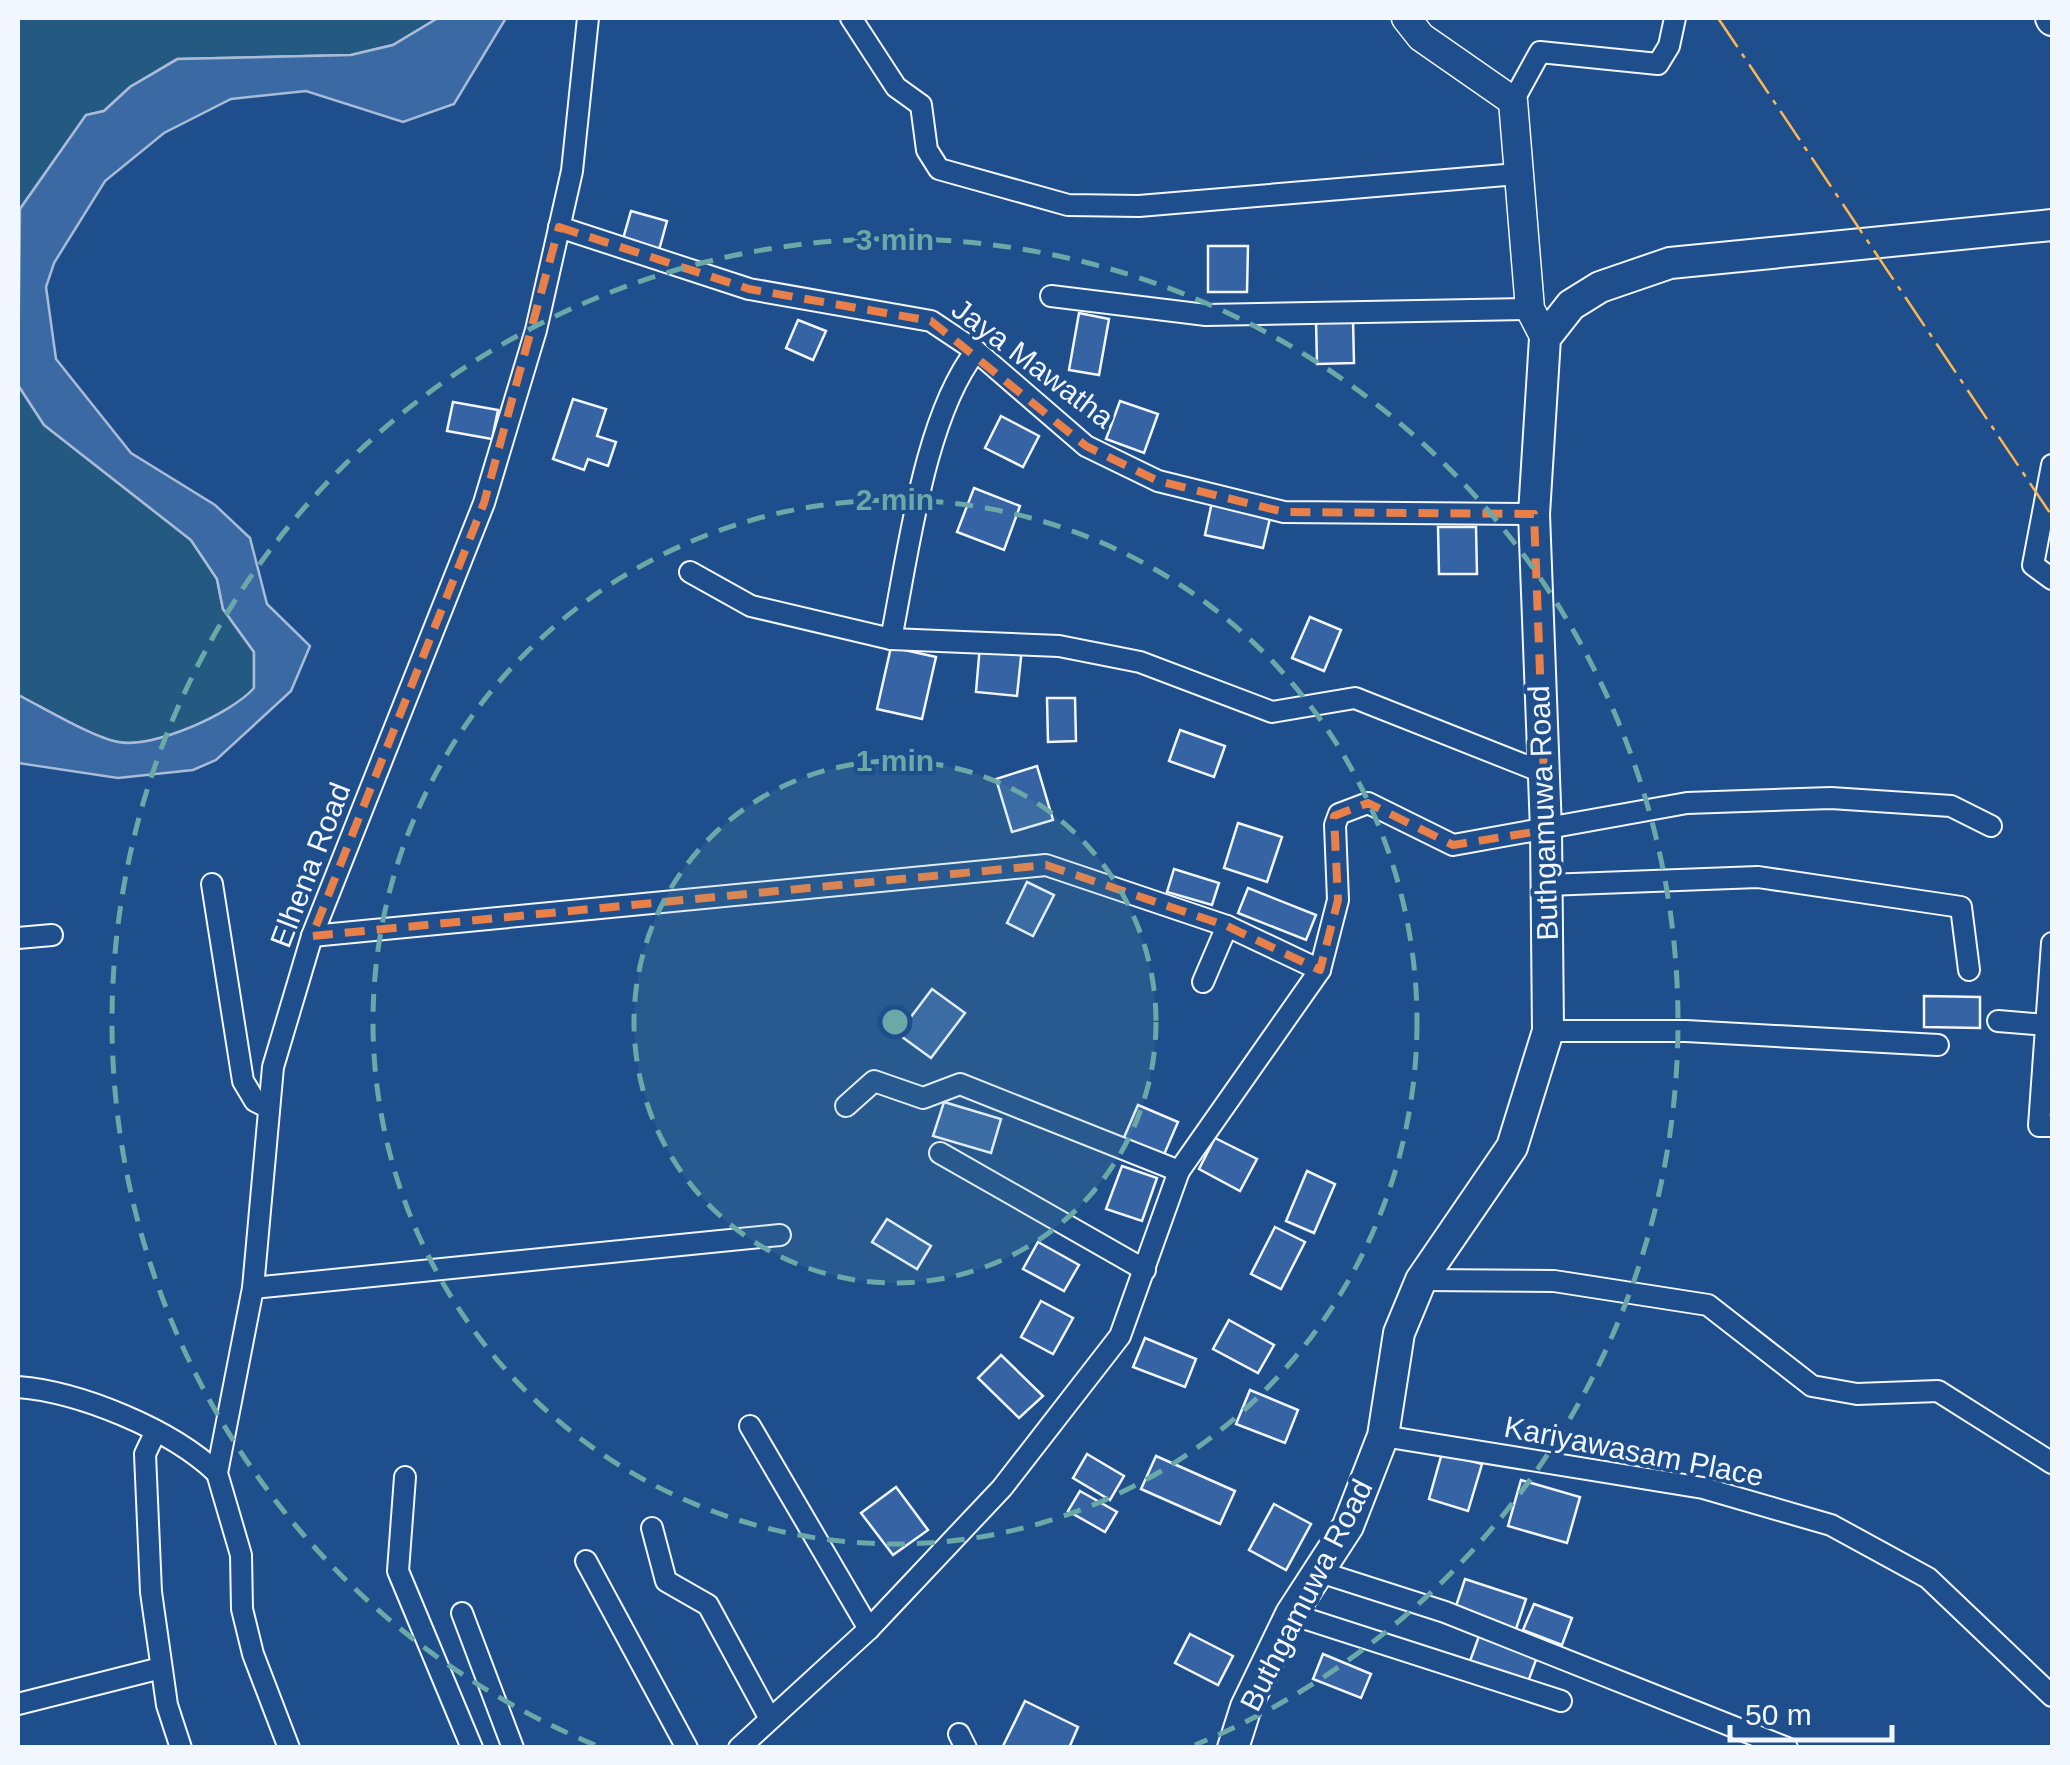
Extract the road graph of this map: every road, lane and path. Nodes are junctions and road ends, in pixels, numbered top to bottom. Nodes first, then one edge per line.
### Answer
1 (588, 18) edge
2 (852, 18) edge
3 (1406, 18) edge
4 (1675, 18) edge
5 (1513, 102) junction
6 (1516, 174) junction
7 (2052, 224) edge
8 (558, 227) junction
9 (1052, 296) dead end
10 (1530, 309) junction
11 (1545, 338) junction
12 (976, 350) junction
13 (2052, 466) edge
14 (1534, 514) junction
15 (690, 572) dead end
16 (2052, 578) edge
17 (891, 639) junction
18 (1542, 772) junction
19 (1991, 826) dead end
20 (1546, 830) junction
21 (212, 884) dead end
22 (1547, 884) junction
23 (1227, 926) junction
24 (52, 934) dead end
25 (312, 936) junction
26 (18, 938) edge
27 (2052, 943) edge
28 (1320, 970) junction
29 (1969, 970) dead end
30 (1203, 982) dead end
31 (1998, 1021) dead end
32 (2046, 1024) junction
33 (1548, 1031) junction
34 (1938, 1044) dead end
35 (846, 1106) dead end
36 (269, 1108) junction
37 (2052, 1126) edge
38 (940, 1153) dead end
39 (1179, 1171) junction
40 (780, 1235) dead end
41 (1144, 1270) junction
42 (1421, 1280) junction
43 (253, 1288) junction
44 (18, 1387) edge
45 (750, 1426) dead end
46 (156, 1431) junction
47 (1383, 1436) junction
48 (2052, 1463) edge
49 (217, 1473) junction
50 (406, 1477) dead end
51 (652, 1528) dead end
52 (586, 1560) dead end
53 (1320, 1572) junction
54 (462, 1612) dead end
55 (1291, 1614) junction
56 (869, 1628) junction
57 (161, 1668) junction
58 (2052, 1696) edge
59 (1560, 1701) dead end
60 (18, 1704) edge
61 (770, 1719) junction
62 (181, 1748) edge
63 (289, 1748) edge
64 (472, 1748) edge
65 (513, 1748) edge
66 (687, 1748) edge
67 (738, 1748) edge
68 (1233, 1748) edge
69 (1787, 1748) edge

1 - 8 street, Elhena Road
2 - 6 street
3 - 5 street
4 - 5 street
5 - 6 street
6 - 10 street
7 - 11 main road
8 - 12 street, Jaya Mawatha
8 - 25 street, Elhena Road
9 - 10 street
10 - 11 street
11 - 14 main road, Buthgamuwa Road
12 - 14 street, Jaya Mawatha
12 - 17 street
13 - 16 street
14 - 18 main road, Buthgamuwa Road
15 - 17 street
17 - 18 street
18 - 20 main road, Buthgamuwa Road
19 - 20 street
20 - 22 main road, Buthgamuwa Road
20 - 28 street
21 - 36 street
22 - 29 street
22 - 33 main road, Buthgamuwa Road
23 - 25 street
23 - 28 street
23 - 30 street
24 - 26 street
25 - 36 street, Elhena Road
27 - 32 street
28 - 39 street
31 - 32 street
32 - 37 street
33 - 34 street
33 - 42 main road, Buthgamuwa Road
35 - 39 street
36 - 43 street, Elhena Road
38 - 41 street
39 - 41 street
40 - 43 street
41 - 56 street
42 - 47 main road, Buthgamuwa Road
42 - 48 street
43 - 49 street, Elhena Road
44 - 46 street
45 - 56 street
46 - 49 street
46 - 57 street
47 - 53 main road, Buthgamuwa Road
47 - 58 street, Kariyawasam Place
49 - 63 street, Elhena Road
50 - 64 street
51 - 61 street
52 - 66 street
53 - 55 main road, Buthgamuwa Road
53 - 69 street
54 - 65 street
55 - 59 street
55 - 68 main road, Buthgamuwa Road
56 - 61 street
57 - 60 street
57 - 62 street
61 - 67 street

